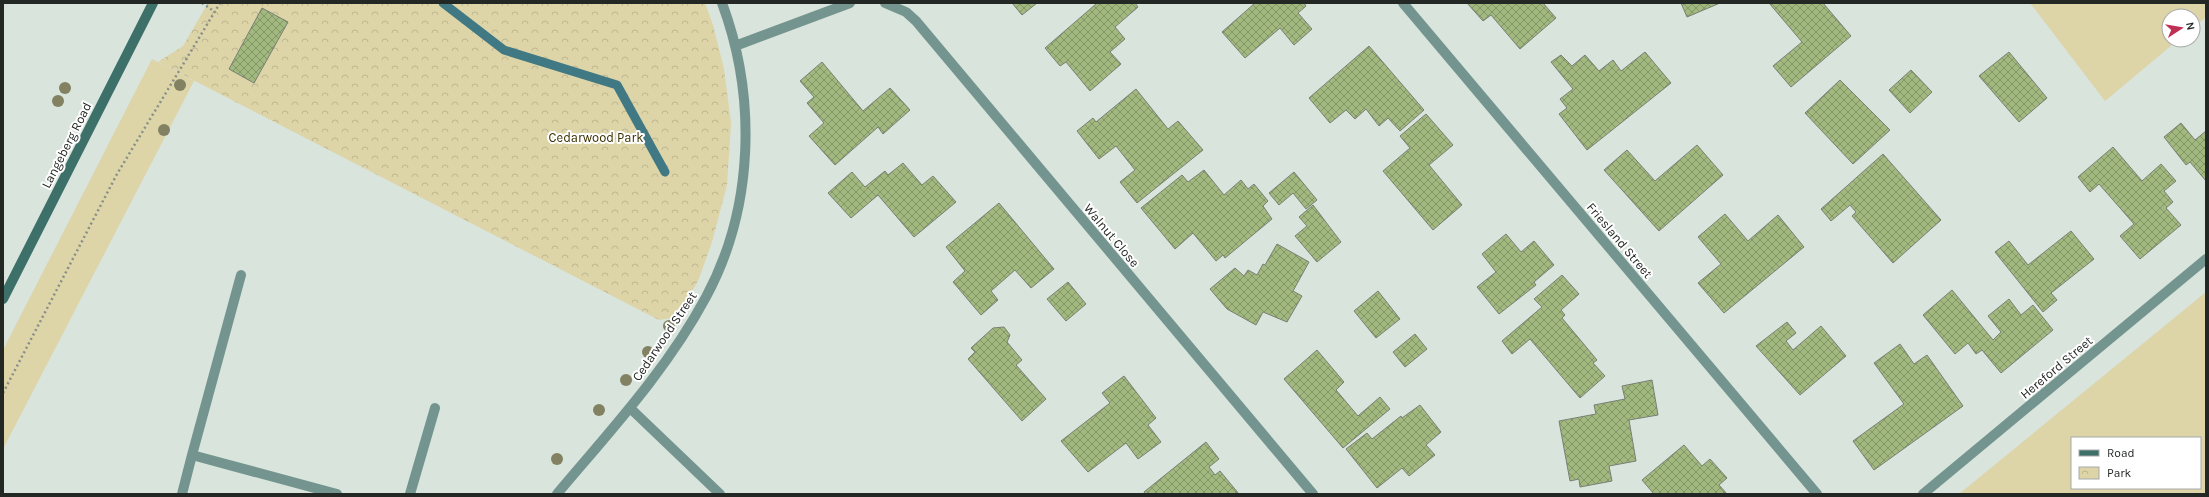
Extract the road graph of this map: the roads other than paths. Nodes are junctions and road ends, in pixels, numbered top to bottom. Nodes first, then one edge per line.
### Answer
1 (153, 3) edge
2 (722, 3) edge
3 (850, 3) edge
4 (885, 3) edge
5 (1403, 3) edge
6 (735, 46) junction
7 (2206, 259) edge
8 (241, 275) dead end
9 (3, 299) edge
10 (436, 408) dead end
11 (630, 408) junction
12 (192, 455) junction
13 (182, 494) edge
14 (337, 494) edge
15 (410, 494) edge
16 (557, 494) edge
17 (720, 494) edge
18 (1312, 494) edge
19 (1817, 494) edge
20 (1923, 494) edge

1 - 9 main road, Langeberg Road
2 - 6 street, Cedarwood Street
3 - 6 street
4 - 18 street, Walnut Close
5 - 19 street, Friesland Street
6 - 11 street, Cedarwood Street
7 - 20 street, Hereford Street
8 - 12 street
10 - 15 street
11 - 16 street, Cedarwood Street
11 - 17 street
12 - 13 street
12 - 14 street

